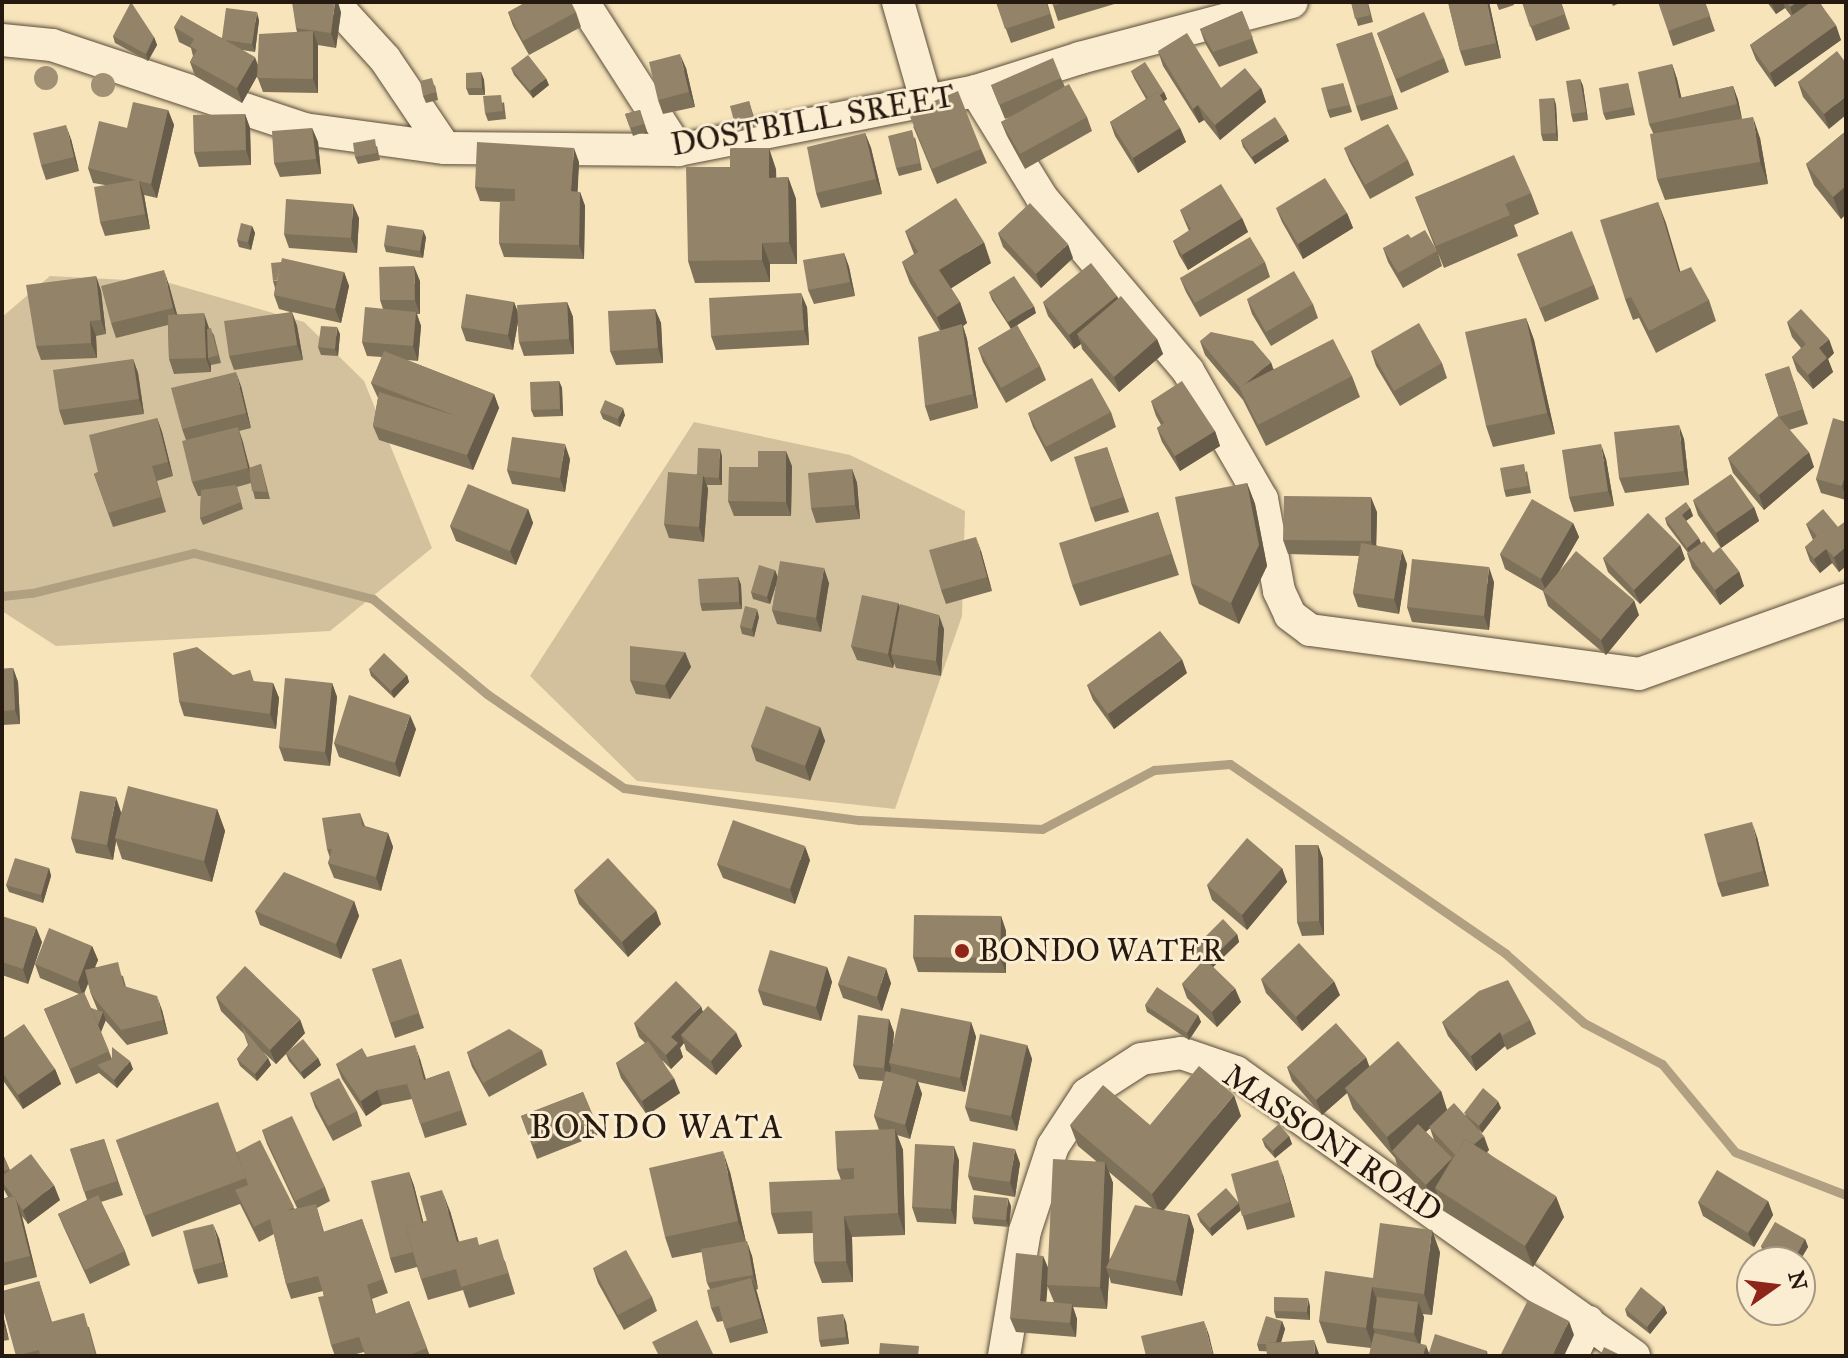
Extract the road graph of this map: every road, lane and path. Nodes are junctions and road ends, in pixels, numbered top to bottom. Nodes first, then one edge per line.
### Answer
1 (333, 2) edge
2 (583, 2) edge
3 (898, 2) edge
4 (1292, 2) edge
5 (2, 40) edge
6 (976, 91) junction
7 (927, 103) junction
8 (445, 148) junction
9 (678, 150) junction
10 (1846, 600) edge
11 (1588, 1322) junction
12 (1004, 1356) edge
13 (1572, 1356) edge
14 (1634, 1356) edge

1 - 8 street
2 - 9 street
3 - 7 street
4 - 6 street, DOSTBILL SREET
5 - 8 street, DOSTBILL SREET
6 - 7 street, DOSTBILL SREET
6 - 10 street
7 - 9 street, DOSTBILL SREET
8 - 9 street, DOSTBILL SREET
11 - 12 street, MASSONI ROAD
11 - 13 street
11 - 14 street, MASSONI ROAD

